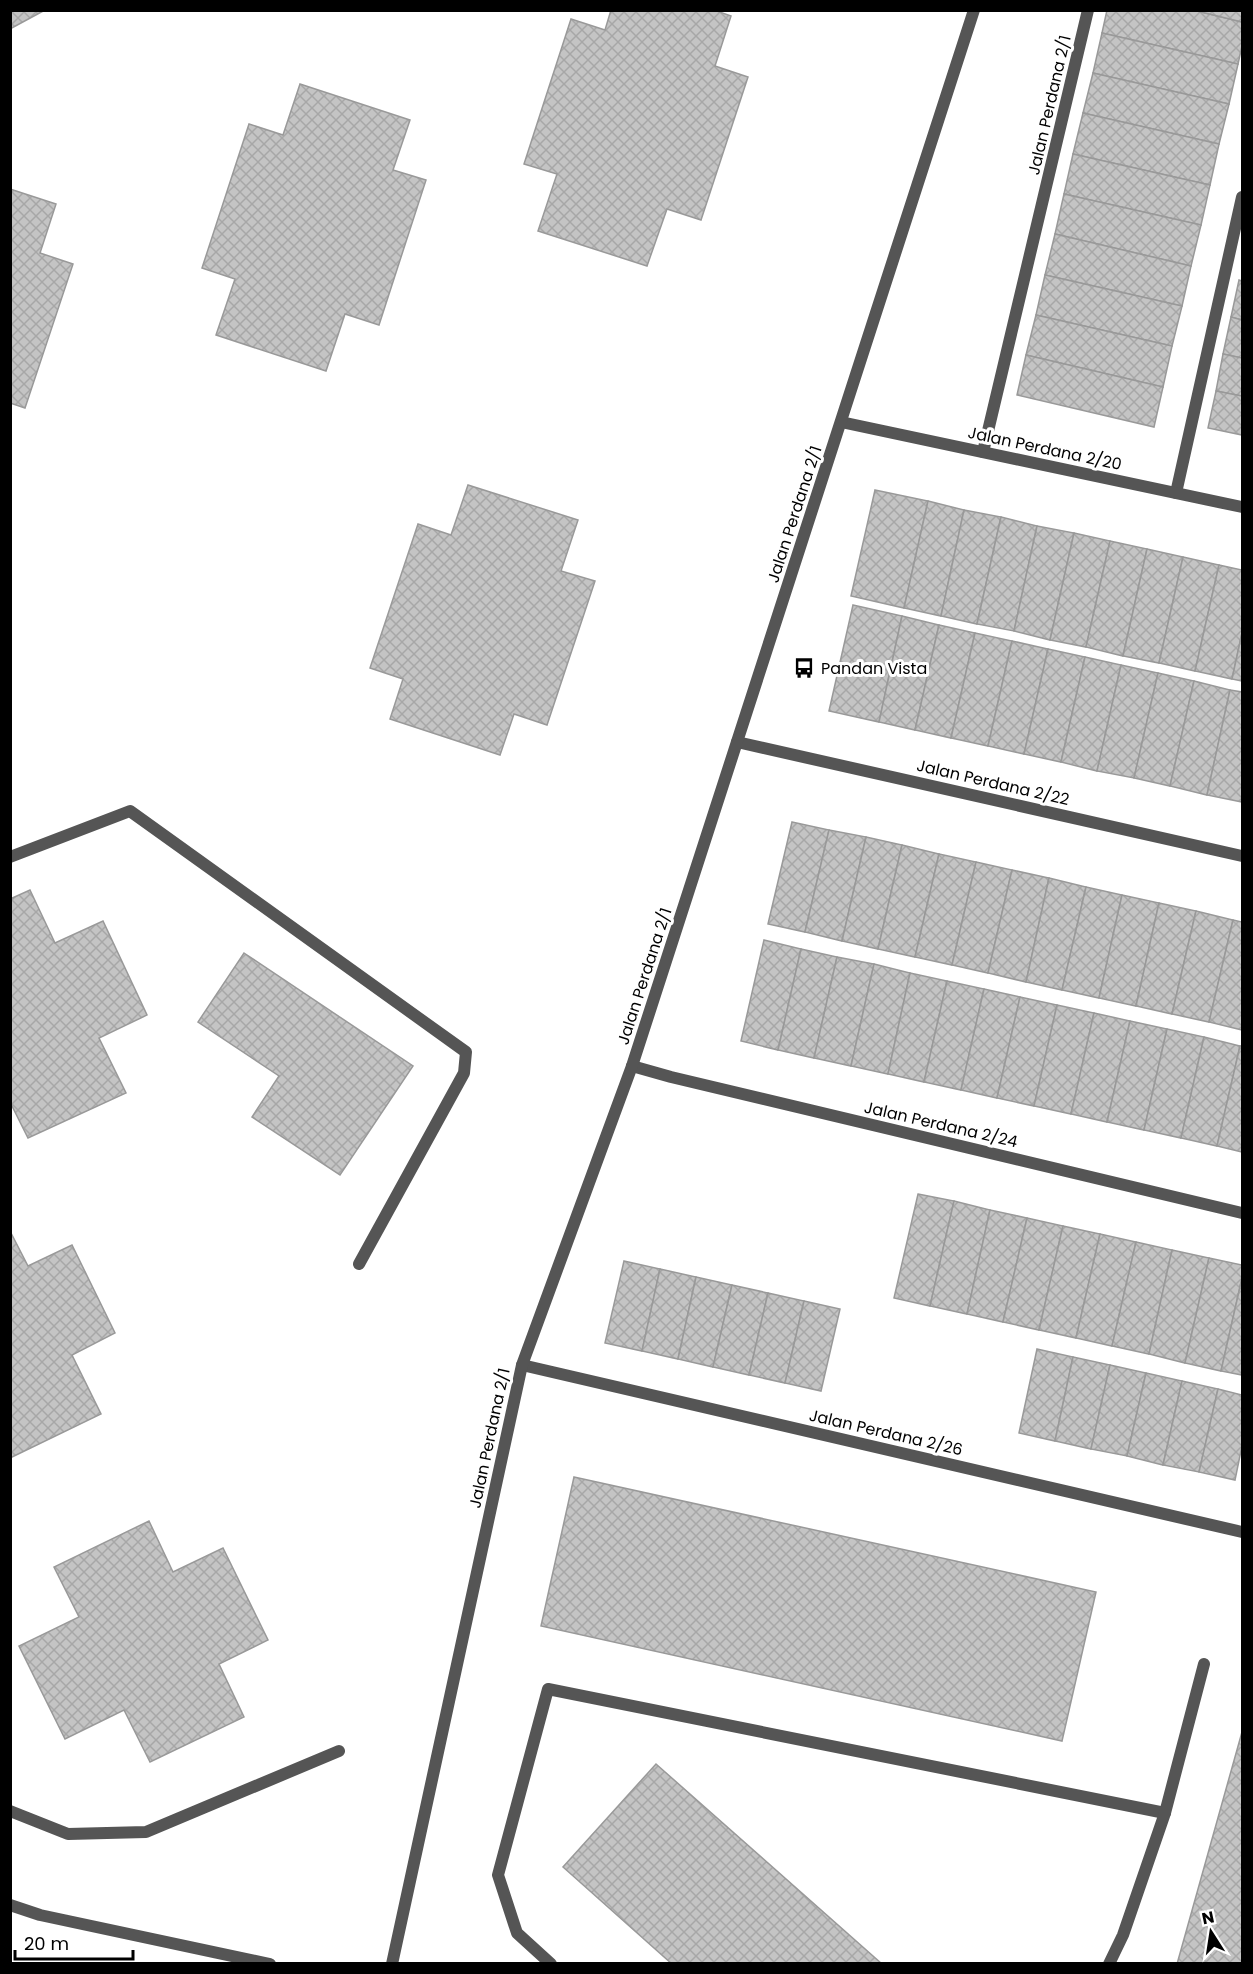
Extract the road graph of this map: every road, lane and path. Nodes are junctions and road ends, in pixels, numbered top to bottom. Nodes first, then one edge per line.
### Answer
1 (974, 10) edge
2 (1088, 10) edge
3 (1242, 197) edge
4 (841, 422) junction
5 (983, 452) junction
6 (1176, 493) junction
7 (1242, 507) edge
8 (737, 742) junction
9 (1242, 856) edge
10 (10, 857) edge
11 (632, 1066) junction
12 (1242, 1213) edge
13 (359, 1264) dead end
14 (522, 1365) junction
15 (1242, 1532) edge
16 (1204, 1664) dead end
17 (339, 1751) dead end
18 (10, 1811) edge
19 (1165, 1813) junction
20 (10, 1905) edge
21 (270, 1964) edge
22 (392, 1964) edge
23 (551, 1964) edge
24 (1109, 1964) edge

1 - 4 street, Jalan Perdana 2/1
2 - 5 street, Jalan Perdana 2/1
3 - 6 street
4 - 5 street, Jalan Perdana 2/20
4 - 8 street, Jalan Perdana 2/1
5 - 6 street, Jalan Perdana 2/20
6 - 7 street, Jalan Perdana 2/20
8 - 9 street, Jalan Perdana 2/22
8 - 11 street, Jalan Perdana 2/1
10 - 13 street
11 - 12 street, Jalan Perdana 2/24
11 - 14 street, Jalan Perdana 2/1
14 - 15 street, Jalan Perdana 2/26
14 - 22 street, Jalan Perdana 2/1
16 - 19 street
17 - 18 street
19 - 23 street
19 - 24 street
20 - 21 street

